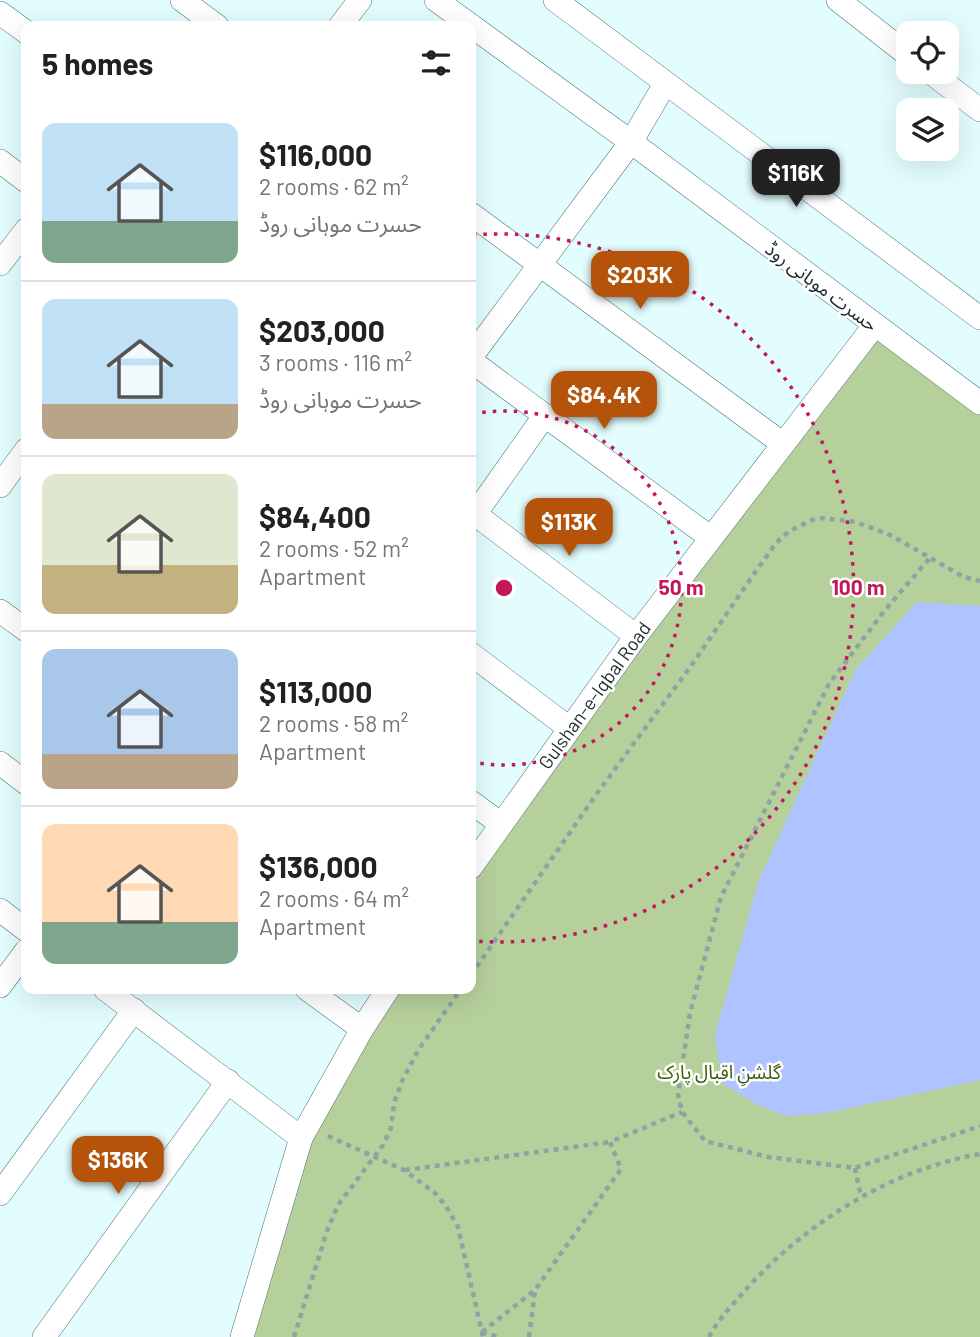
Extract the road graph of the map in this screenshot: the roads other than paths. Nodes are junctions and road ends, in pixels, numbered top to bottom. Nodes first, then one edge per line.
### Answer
1 (182, 0) edge
2 (360, 0) edge
3 (436, 0) edge
4 (555, 0) edge
5 (838, 0) edge
6 (0, 13) edge
7 (210, 21) edge
8 (344, 21) edge
9 (465, 21) edge
10 (21, 28) edge
11 (476, 29) edge
12 (896, 46) edge
13 (665, 84) junction
14 (946, 84) edge
15 (980, 110) edge
16 (631, 142) junction
17 (0, 161) edge
18 (21, 177) edge
19 (476, 218) edge
20 (21, 237) edge
21 (0, 264) edge
22 (540, 265) junction
23 (980, 318) edge
24 (874, 326) junction
25 (476, 352) edge
26 (476, 363) edge
27 (980, 403) edge
28 (545, 415) junction
29 (783, 444) junction
30 (21, 464) edge
31 (0, 486) edge
32 (476, 513) edge
33 (476, 519) edge
34 (711, 538) junction
35 (0, 611) edge
36 (21, 626) edge
37 (636, 636) junction
38 (476, 658) edge
39 (569, 728) junction
40 (0, 763) edge
41 (21, 779) edge
42 (476, 806) edge
43 (501, 824) junction
44 (476, 860) edge
45 (0, 910) edge
46 (21, 926) edge
47 (21, 958) edge
48 (0, 986) edge
49 (112, 994) edge
50 (314, 994) edge
51 (385, 994) edge
52 (134, 1010) junction
53 (362, 1029) junction
54 (228, 1081) junction
55 (305, 1133) junction
56 (0, 1194) edge
57 (44, 1337) edge
58 (242, 1337) edge

1 - 7 street
2 - 8 street
3 - 9 street, حسرت موہانی روڈ
4 - 13 street
5 - 12 street
6 - 10 street
11 - 16 street, حسرت موہانی روڈ
13 - 16 street
13 - 23 street
14 - 15 street
16 - 22 street
16 - 24 street, حسرت موہانی روڈ
17 - 18 street
19 - 22 street
20 - 21 street
22 - 25 street
22 - 29 street
24 - 27 street, حسرت موہانی روڈ
24 - 29 street, Gulshan-e-Iqbal Road
26 - 28 street
28 - 32 street
28 - 34 street
29 - 34 street, Gulshan-e-Iqbal Road
30 - 31 street
33 - 37 street
34 - 37 street, Gulshan-e-Iqbal Road
35 - 36 street
37 - 39 street, Gulshan-e-Iqbal Road
38 - 39 street
39 - 43 street, Gulshan-e-Iqbal Road
40 - 41 street
42 - 43 street
43 - 44 street, Gulshan-e-Iqbal Road
45 - 46 street
47 - 48 street
49 - 52 street
50 - 53 street
51 - 53 street
52 - 54 street
52 - 56 street
53 - 55 street
54 - 55 street
54 - 57 street
55 - 58 street

